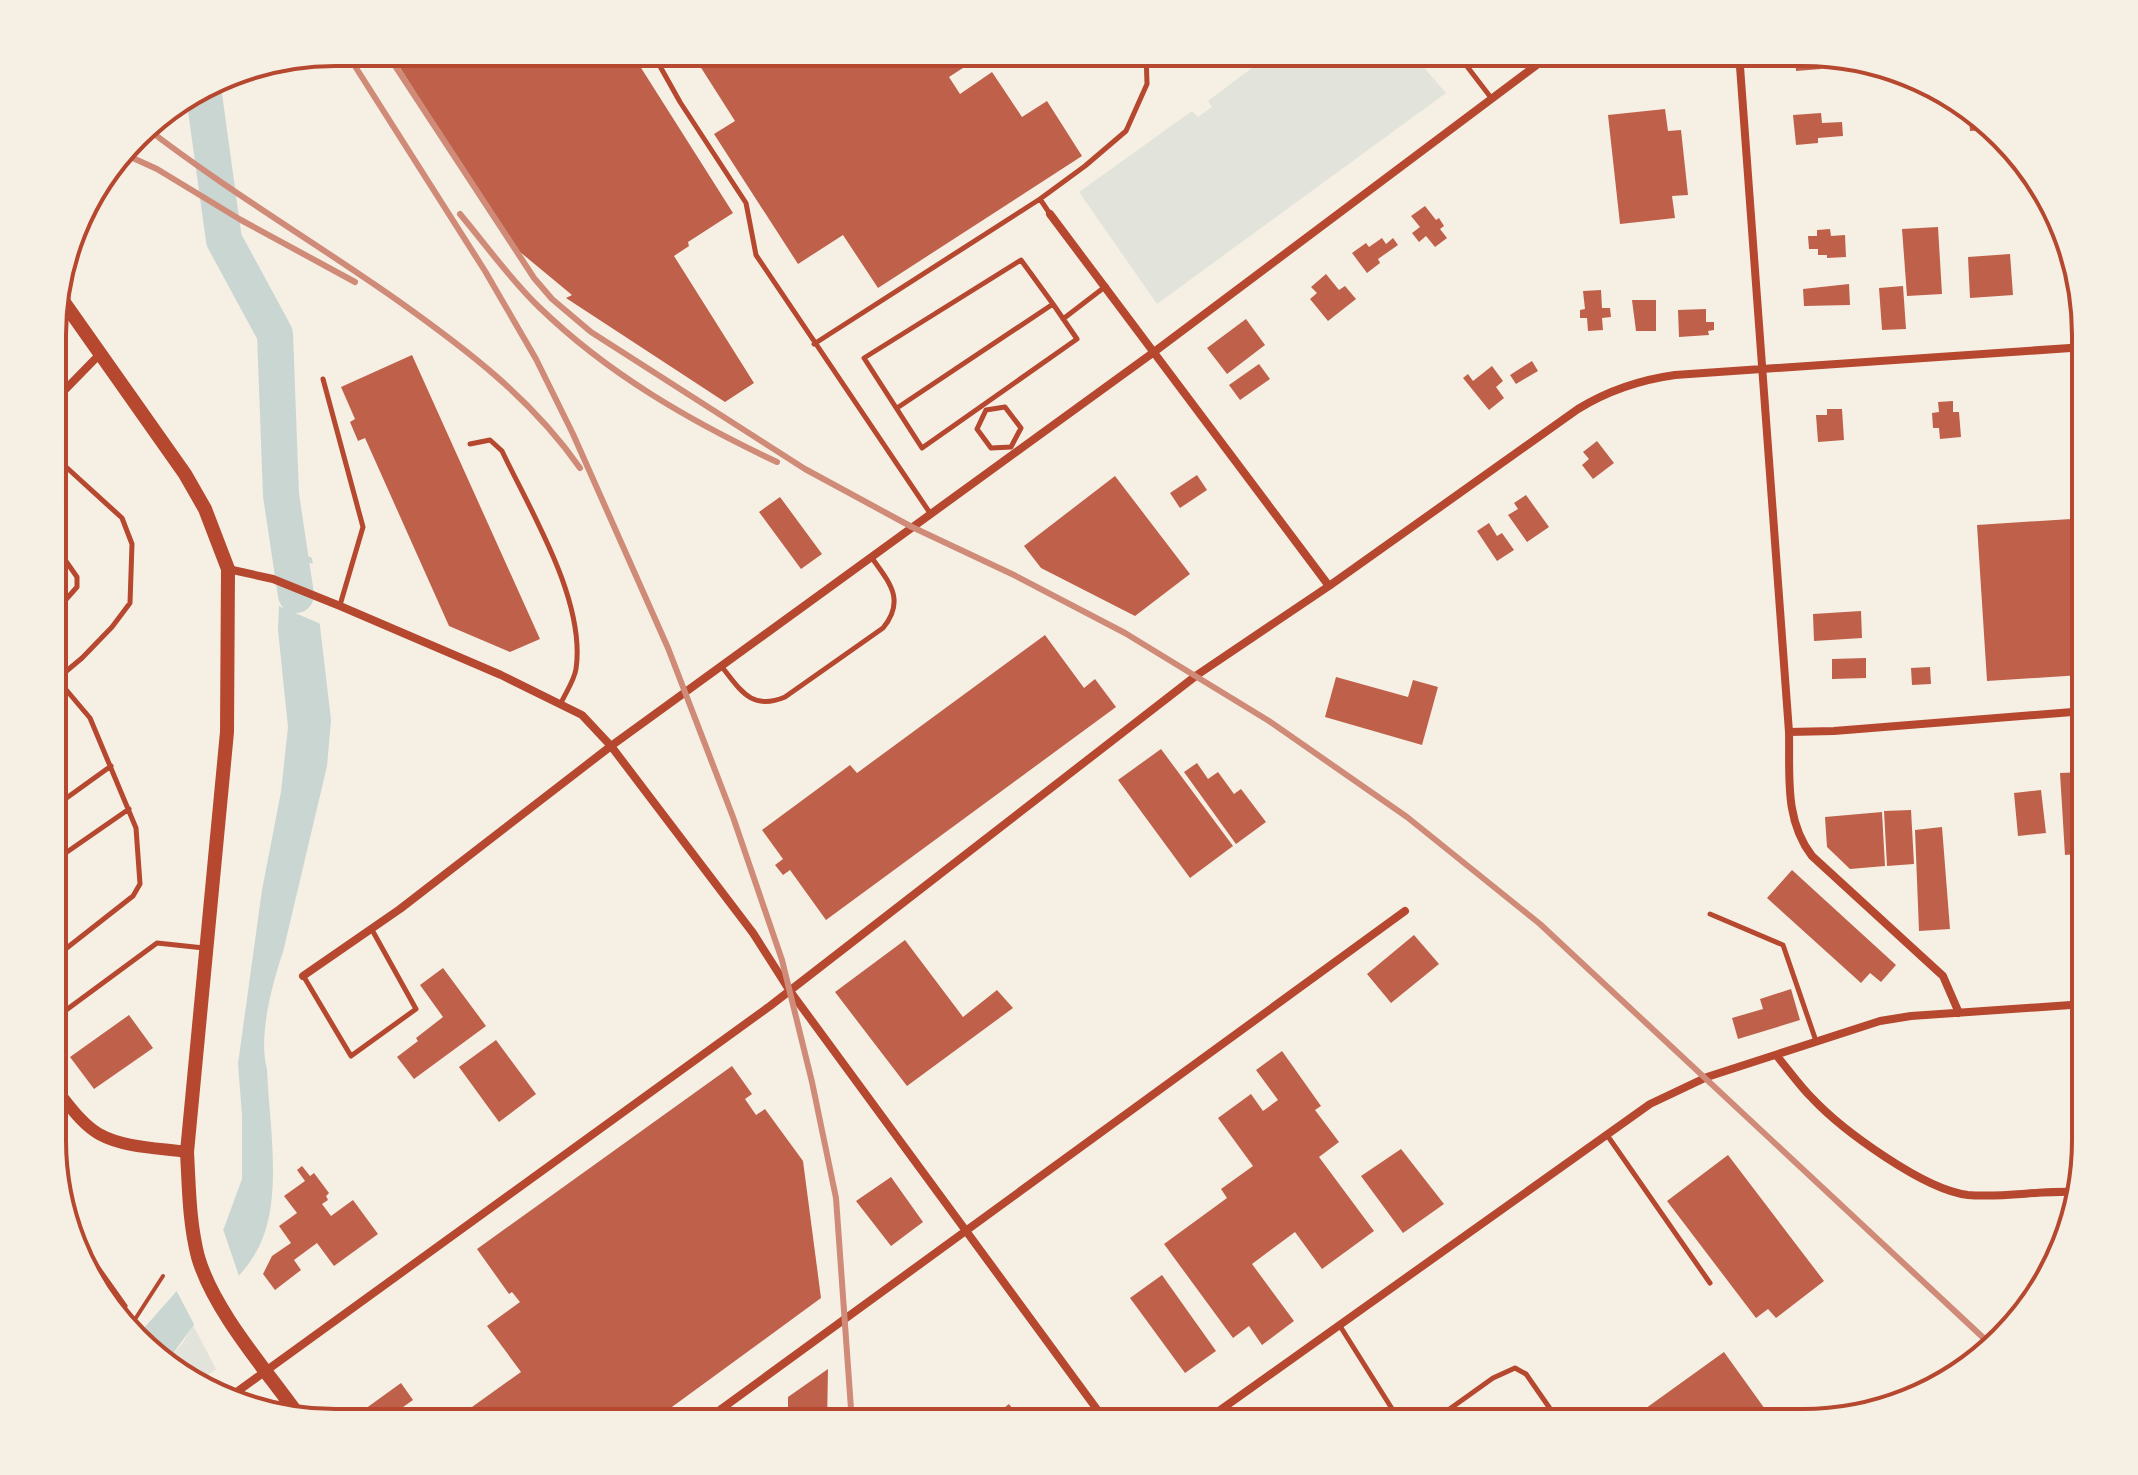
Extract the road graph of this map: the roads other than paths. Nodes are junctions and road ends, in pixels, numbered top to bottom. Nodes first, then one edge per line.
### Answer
1 (660, 66) edge
2 (1146, 67) edge
3 (1467, 67) edge
4 (1535, 67) edge
5 (1740, 67) edge
6 (1493, 100) junction
7 (1040, 199) junction
8 (1050, 214) joint
9 (1106, 286) junction
10 (1053, 304) junction
11 (68, 308) edge
12 (1063, 319) junction
13 (814, 344) junction
14 (2071, 348) edge
15 (1154, 352) junction
16 (99, 355) junction
17 (1763, 370) junction
18 (323, 379) dead end
19 (66, 389) edge
20 (897, 408) junction
21 (984, 408) junction
22 (470, 444) dead end
23 (1013, 450) junction
24 (66, 467) edge
25 (930, 513) junction
26 (871, 557) junction
27 (66, 562) edge
28 (228, 569) junction
29 (1329, 586) junction
30 (66, 599) edge
31 (340, 606) junction
32 (722, 667) junction
33 (66, 670) edge
34 (66, 692) edge
35 (561, 703) junction
36 (2071, 712) edge
37 (1789, 732) junction
38 (611, 746) junction
39 (111, 766) junction
40 (67, 798) edge
41 (129, 809) junction
42 (67, 852) edge
43 (1405, 911) dead end
44 (1710, 914) dead end
45 (371, 928) junction
46 (67, 948) edge
47 (207, 949) junction
48 (303, 976) joint
49 (790, 991) junction
50 (2071, 1005) edge
51 (67, 1010) edge
52 (1959, 1013) junction
53 (1816, 1042) junction
54 (1776, 1055) junction
55 (67, 1102) edge
56 (1607, 1135) junction
57 (187, 1152) junction
58 (2067, 1191) edge
59 (967, 1230) junction
60 (102, 1273) edge
61 (1710, 1283) dead end
62 (124, 1307) edge
63 (1340, 1326) junction
64 (266, 1370) junction
65 (238, 1391) edge
66 (291, 1405) edge
67 (722, 1408) edge
68 (1096, 1409) edge
69 (1222, 1409) edge
70 (1392, 1409) edge
71 (1450, 1409) edge
72 (1550, 1409) edge

1 - 13 lane
2 - 7 lane
3 - 6 lane
4 - 6 street
5 - 17 street
6 - 15 street
7 - 8 lane
7 - 13 lane
8 - 9 street
9 - 12 lane
9 - 15 street
10 - 12 lane
10 - 20 lane
10 - 20 lane
11 - 16 main road
12 - 21 lane
13 - 25 lane
14 - 17 street
15 - 23 street
15 - 29 street
16 - 19 street
16 - 28 main road
17 - 29 street
17 - 37 street
18 - 31 lane
20 - 21 lane
21 - 23 lane
21 - 23 lane
22 - 35 lane
23 - 25 street
24 - 33 lane
25 - 26 street
26 - 32 street
26 - 32 lane
27 - 30 lane
28 - 31 street
28 - 47 main road
29 - 49 street
31 - 35 street
32 - 38 street
34 - 39 lane
35 - 38 street
36 - 37 street
37 - 52 street
38 - 45 street
38 - 49 street
39 - 40 lane
39 - 41 lane
41 - 42 lane
41 - 46 lane
43 - 59 street
44 - 53 lane
45 - 48 street
45 - 48 lane
47 - 51 lane
47 - 57 main road
49 - 59 street
49 - 64 street
50 - 52 street
52 - 53 street
53 - 54 street
54 - 56 street
54 - 58 street
55 - 57 street
56 - 61 lane
56 - 63 street
57 - 64 main road
59 - 67 street
59 - 68 street
60 - 62 lane
63 - 69 street
63 - 70 lane
64 - 65 street
64 - 66 main road
71 - 72 lane

